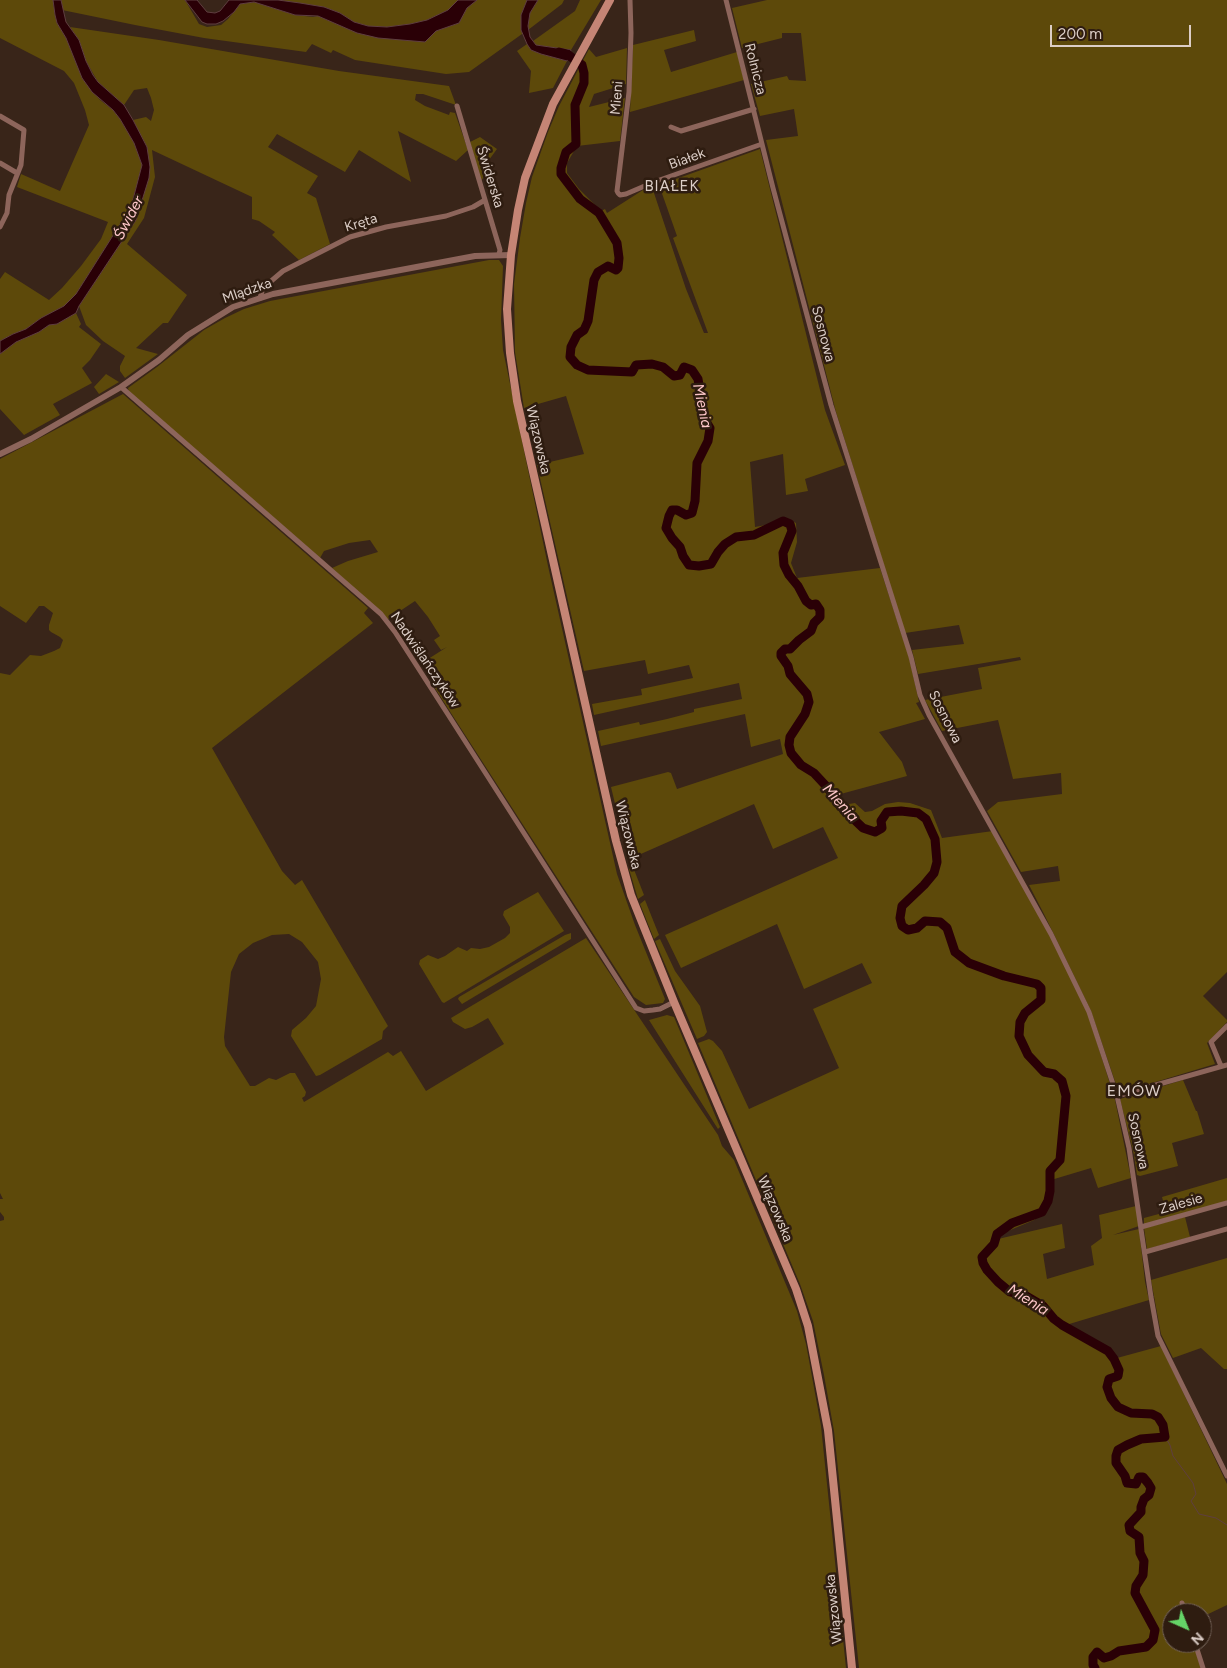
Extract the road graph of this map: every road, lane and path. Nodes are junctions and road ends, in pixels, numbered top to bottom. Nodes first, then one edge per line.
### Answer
1 (610, 0) edge
2 (630, 0) edge
3 (726, 0) edge
4 (457, 106) dead end
5 (754, 109) junction
6 (0, 116) edge
7 (671, 127) dead end
8 (762, 144) junction
9 (0, 163) edge
10 (17, 173) junction
11 (620, 196) joint
12 (485, 200) junction
13 (0, 227) edge
14 (499, 254) junction
15 (511, 255) junction
16 (260, 298) junction
17 (121, 387) junction
18 (0, 454) edge
19 (674, 1002) junction
20 (1227, 1026) edge
21 (1224, 1066) edge
22 (1117, 1096) junction
23 (1227, 1202) edge
24 (1141, 1226) junction
25 (1227, 1229) edge
26 (1145, 1252) junction
27 (1227, 1476) edge
28 (1198, 1653) edge
29 (852, 1668) edge
30 (1203, 1668) edge

1 - 15 main road, Wiązowska
2 - 11 street, Mieni
3 - 5 street, Rolnicza
4 - 12 street, Świderska
5 - 7 street
5 - 8 street, Rolnicza
6 - 10 street
8 - 11 street, Białek
8 - 22 street, Sosnowa
9 - 10 street
10 - 13 street
12 - 14 street, Świderska
12 - 16 street, Kręta
14 - 15 street, Mlądzka
14 - 16 street, Mlądzka
15 - 19 main road, Wiązowska
16 - 17 street, Mlądzka
17 - 18 street, Mlądzka
17 - 19 street, Nadwiślańczyków
19 - 29 main road, Wiązowska
20 - 21 street
21 - 22 street
22 - 24 street, Sosnowa
23 - 24 street, Zalesie
24 - 26 street, Sosnowa
25 - 26 street
26 - 27 street, Sosnowa
28 - 30 street

